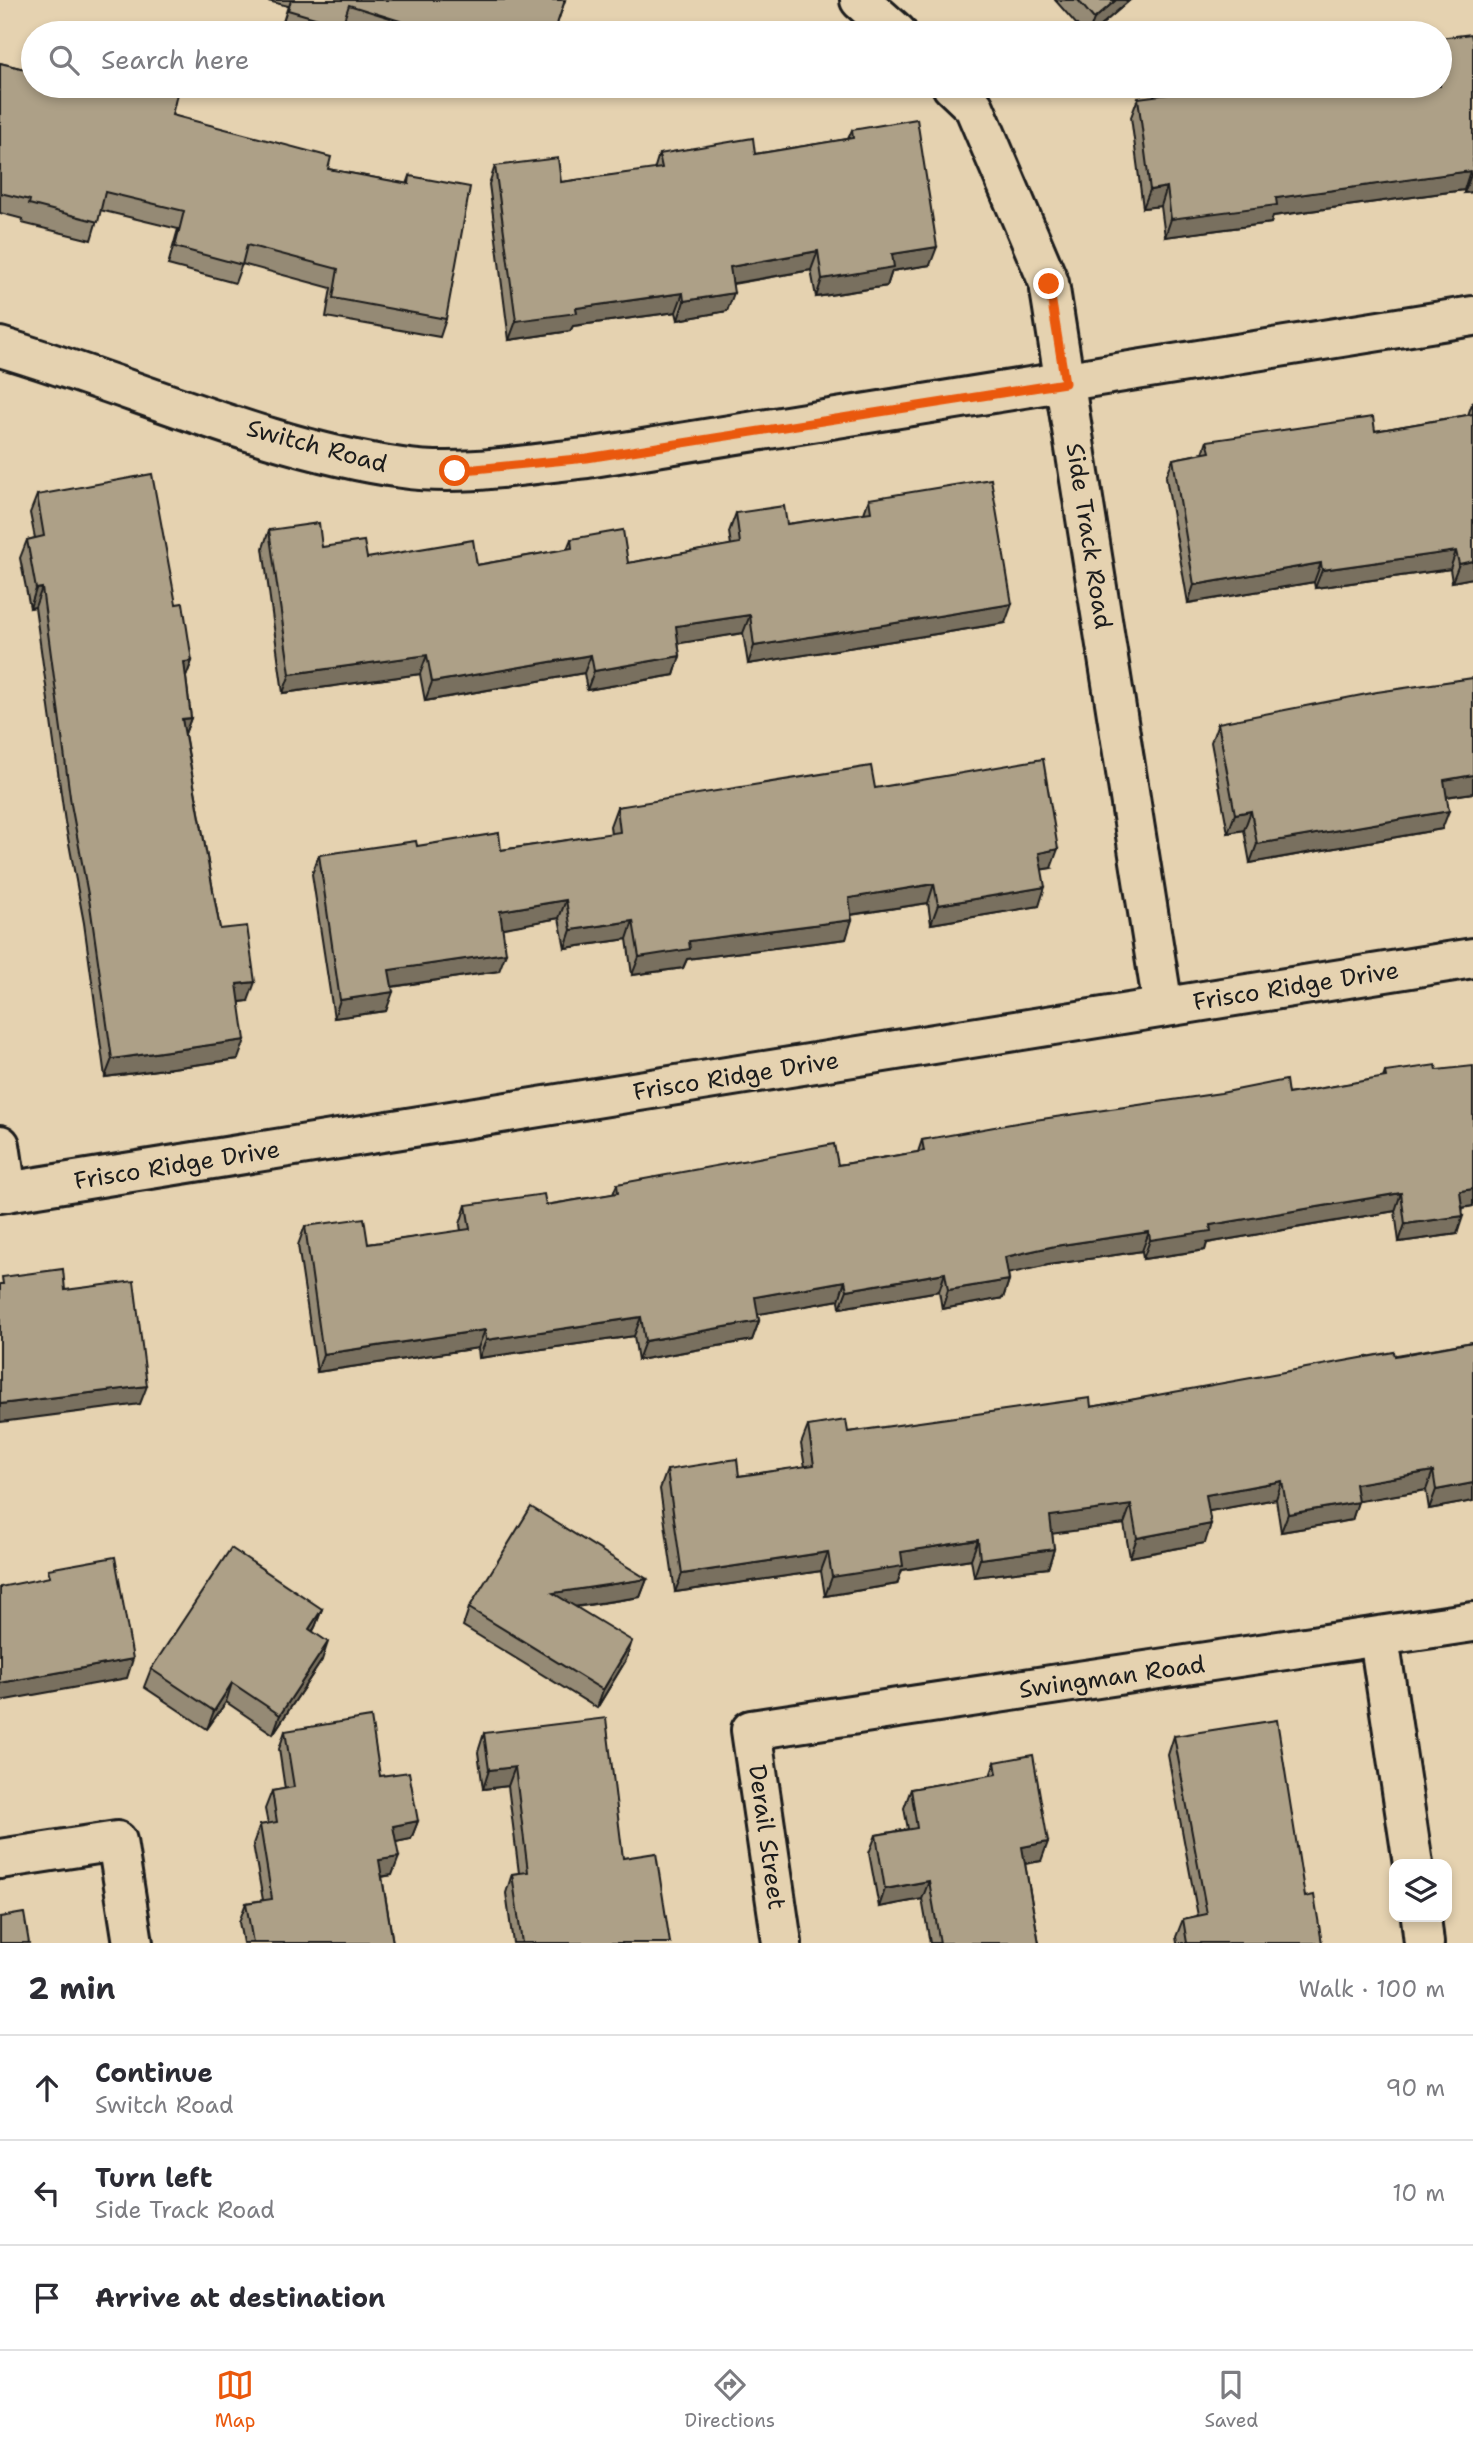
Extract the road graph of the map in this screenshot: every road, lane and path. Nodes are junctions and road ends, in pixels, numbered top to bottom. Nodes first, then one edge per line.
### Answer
1 (860, 0) edge
2 (884, 21) edge
3 (965, 98) edge
4 (1473, 316) edge
5 (0, 347) edge
6 (1065, 383) junction
7 (1473, 958) edge
8 (1163, 1007) junction
9 (0, 1145) edge
10 (4, 1192) edge
11 (1473, 1622) edge
12 (1379, 1638) junction
13 (751, 1730) joint
14 (0, 1859) edge
15 (1412, 1859) edge
16 (1422, 1922) edge
17 (133, 1943) edge
18 (782, 1943) edge
19 (1424, 1943) edge

1 - 2 street
3 - 6 street, Side Track Road
4 - 6 street, Switch Road
5 - 6 street, Switch Road
6 - 8 street, Side Track Road
7 - 8 street, Frisco Ridge Drive
8 - 10 street, Frisco Ridge Drive
9 - 10 street
11 - 12 street, Swingman Road
12 - 13 street, Swingman Road
12 - 15 street
13 - 18 street, Derail Street
14 - 17 street
16 - 19 street

